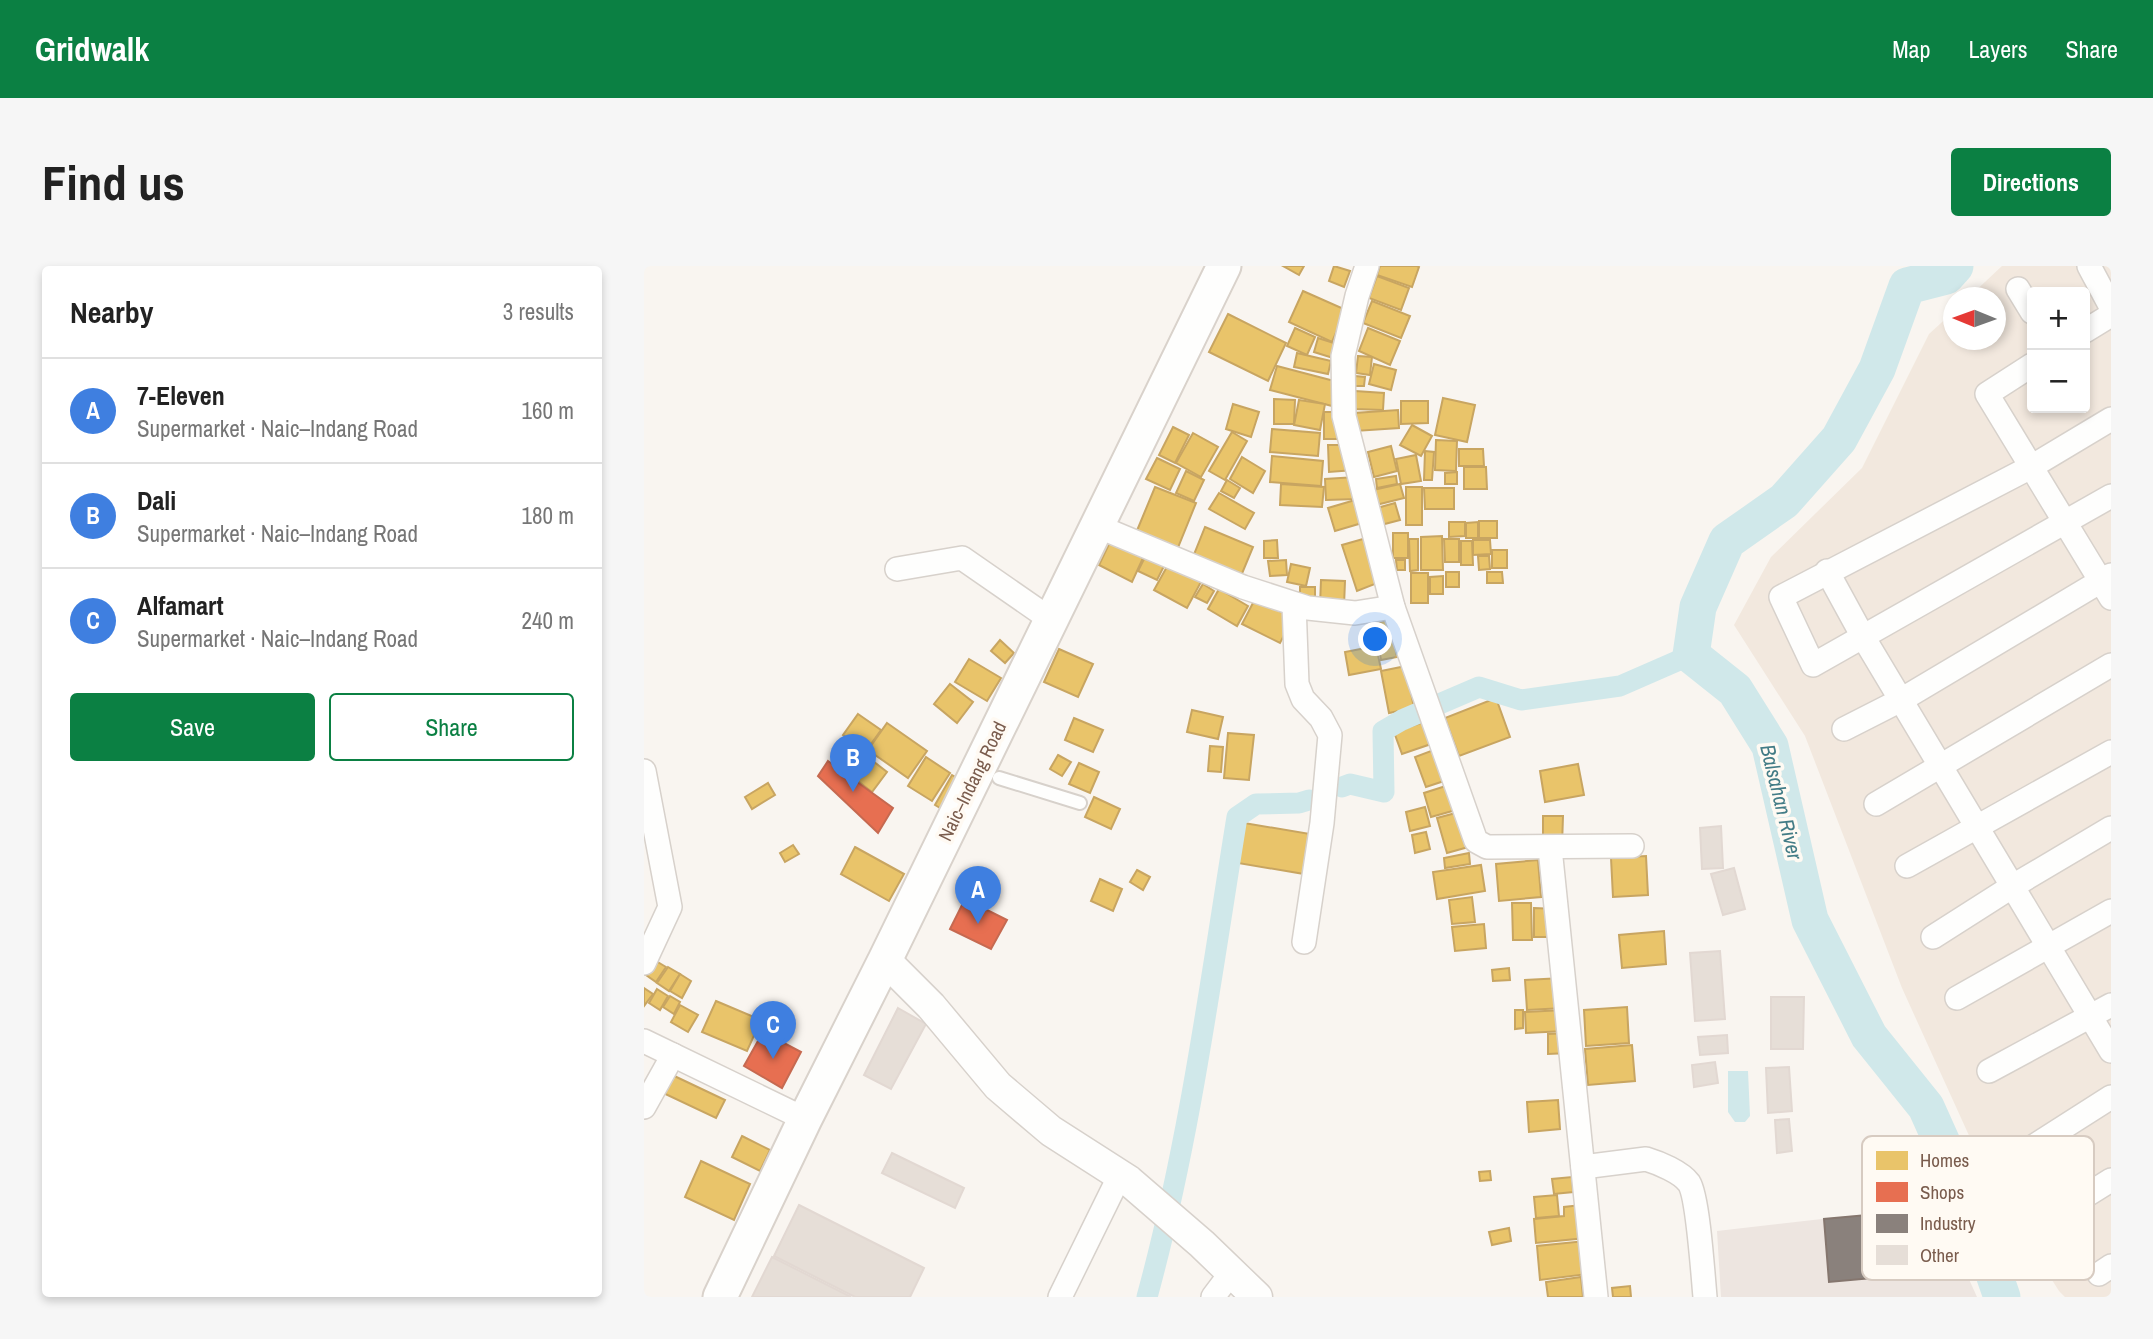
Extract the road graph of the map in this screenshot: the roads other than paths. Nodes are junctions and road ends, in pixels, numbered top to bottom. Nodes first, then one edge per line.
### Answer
1 (1224, 266) edge
2 (1367, 266) edge
3 (2089, 266) edge
4 (2018, 289) dead end
5 (2027, 304) edge
6 (2111, 307) edge
7 (2111, 315) edge
8 (2090, 328) edge
9 (2027, 368) edge
10 (2111, 419) edge
11 (2031, 467) junction
12 (2111, 496) edge
13 (2066, 523) junction
14 (1097, 526) junction
15 (897, 569) dead end
16 (1828, 571) junction
17 (2108, 585) edge
18 (1294, 604) junction
19 (1392, 607) junction
20 (1050, 619) junction
21 (1862, 635) junction
22 (2111, 665) edge
23 (1901, 700) junction
24 (1844, 729) dead end
25 (2111, 752) edge
26 (1941, 765) junction
27 (644, 771) edge
28 (990, 774) junction
29 (1080, 803) dead end
30 (1876, 804) dead end
31 (1978, 828) junction
32 (2111, 828) edge
33 (1632, 846) dead end
34 (1550, 848) junction
35 (1907, 866) dead end
36 (2013, 886) junction
37 (2111, 911) edge
38 (1933, 937) dead end
39 (1304, 942) dead end
40 (2049, 947) junction
41 (885, 960) junction
42 (644, 963) edge
43 (1957, 998) dead end
44 (2111, 1005) edge
45 (2090, 1017) junction
46 (644, 1041) edge
47 (2111, 1051) edge
48 (673, 1055) junction
49 (1989, 1071) dead end
50 (2111, 1097) edge
51 (644, 1107) edge
52 (805, 1119) junction
53 (2050, 1136) edge
54 (1583, 1167) junction
55 (1125, 1178) junction
56 (2111, 1180) edge
57 (2094, 1191) edge
58 (1231, 1273) junction
59 (720, 1297) edge
60 (1060, 1297) edge
61 (1213, 1297) edge
62 (1257, 1297) edge
63 (1596, 1297) edge
64 (1705, 1297) edge

1 - 14 main road, Naic–Indang Road
2 - 19 street
3 - 6 street
4 - 5 street
7 - 8 street
9 - 11 street
10 - 11 street
11 - 13 street
11 - 16 street
12 - 13 street
13 - 17 street
13 - 21 street
14 - 18 street
14 - 20 main road, Naic–Indang Road
15 - 20 street
16 - 21 street
16 - 21 street
17 - 23 street
18 - 19 street
18 - 39 street
19 - 34 street
20 - 28 main road, Naic–Indang Road
21 - 23 street
22 - 26 street
23 - 24 street
23 - 26 street
25 - 31 street
26 - 30 street
26 - 31 street
27 - 42 street
28 - 29 lane
28 - 41 main road, Naic–Indang Road
31 - 35 street
31 - 36 street
32 - 36 street
33 - 34 street
34 - 54 street
36 - 38 street
36 - 40 street
37 - 40 street
40 - 43 street
40 - 45 street
41 - 52 main road, Naic–Indang Road
41 - 55 street
44 - 45 street
45 - 47 street
45 - 49 street
46 - 48 street
48 - 51 street
48 - 52 street
50 - 53 street
52 - 59 main road, Naic–Indang Road
54 - 63 street
54 - 64 street
55 - 58 street
55 - 60 street
56 - 57 street
58 - 61 street
58 - 62 street

